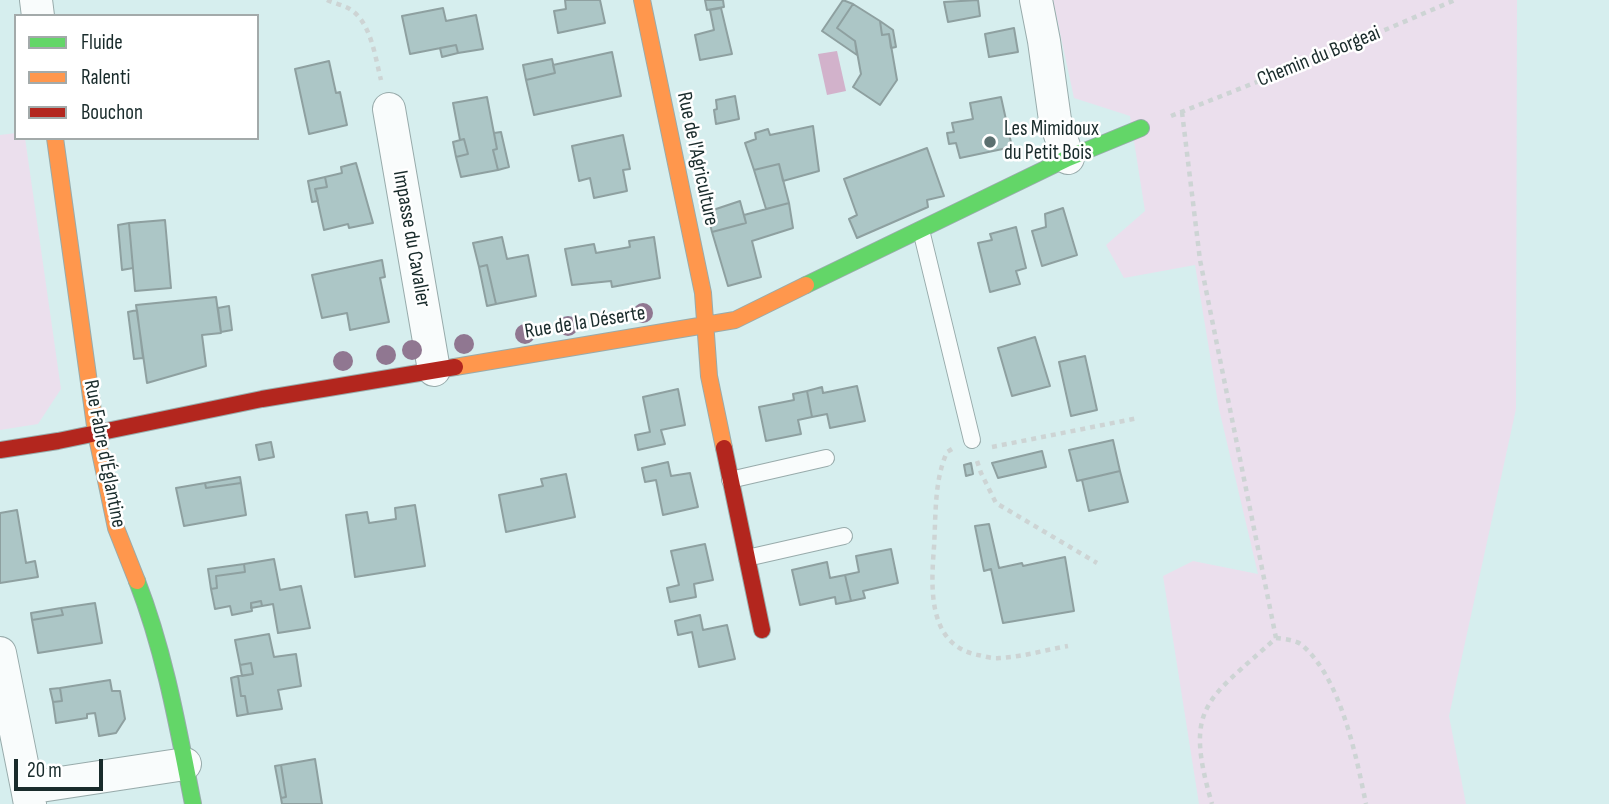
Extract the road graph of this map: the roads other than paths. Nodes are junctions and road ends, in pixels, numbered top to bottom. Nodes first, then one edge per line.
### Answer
1 (642, 0) edge
2 (1036, 0) edge
3 (389, 108) road end
4 (1142, 128) dead end
5 (55, 140) edge
6 (1068, 158) junction
7 (921, 230) junction
8 (706, 326) junction
9 (434, 370) junction
10 (96, 433) junction
11 (972, 440) road end
12 (0, 450) edge
13 (826, 458) dead end
14 (730, 480) junction
15 (844, 536) dead end
16 (747, 558) junction
17 (762, 630) dead end
18 (0, 653) edge
19 (185, 764) junction
20 (29, 796) edge
21 (193, 804) edge

1 - 8 street, Rue de l'Agriculture
2 - 6 street
3 - 9 street, Impasse du Cavalier
4 - 6 street, Rue de la Déserte
5 - 10 street, Rue Fabre d'Églantine
6 - 7 street, Rue de la Déserte
7 - 8 street, Rue de la Déserte
7 - 11 lane
8 - 9 street, Rue de la Déserte
8 - 14 street, Rue de l'Agriculture
9 - 10 street, Rue de la Déserte
10 - 12 street, Rue de la Déserte
10 - 19 street, Rue Fabre d'Églantine
13 - 14 lane
14 - 16 street, Rue de l'Agriculture
15 - 16 lane
16 - 17 street, Rue de l'Agriculture
18 - 20 street
19 - 20 street
19 - 21 street, Rue Fabre d'Églantine

